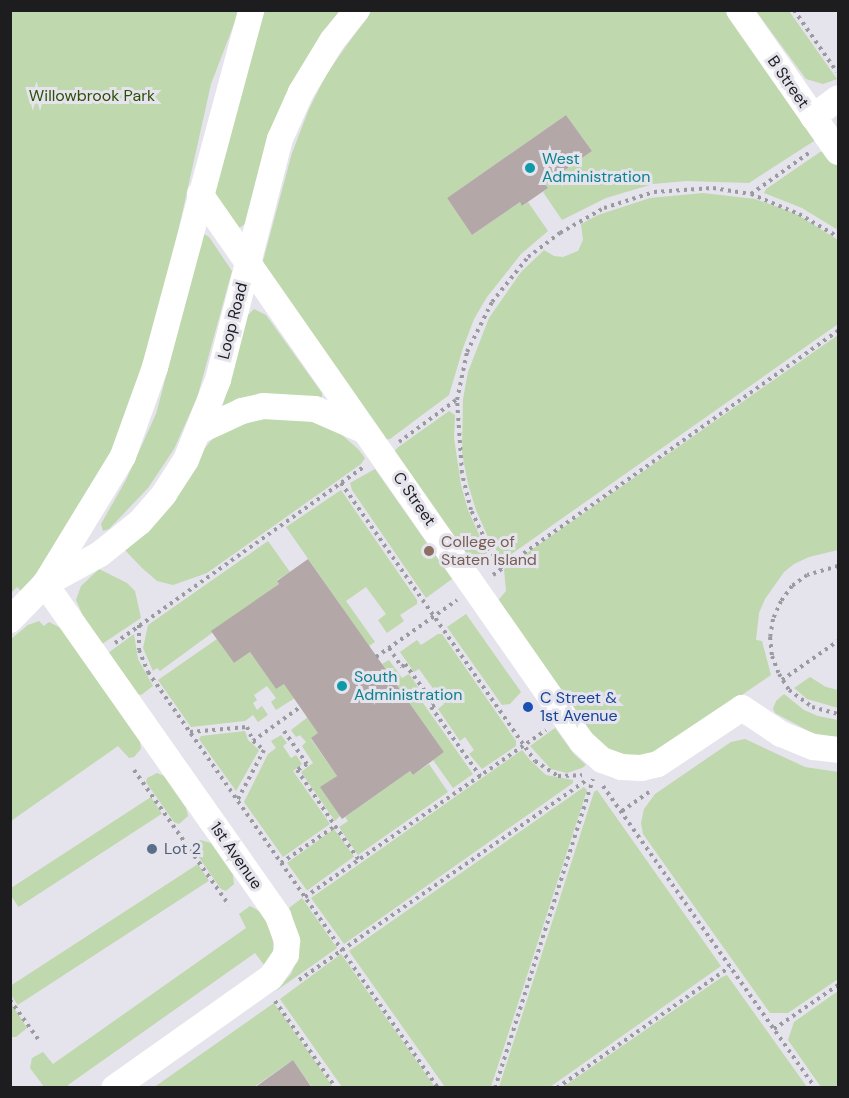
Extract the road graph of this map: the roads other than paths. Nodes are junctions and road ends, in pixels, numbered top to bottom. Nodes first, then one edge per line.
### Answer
1 (251, 10) edge
2 (357, 10) edge
3 (739, 10) edge
4 (838, 98) edge
5 (813, 117) junction
6 (838, 152) edge
7 (200, 194) junction
8 (249, 261) junction
9 (199, 431) junction
10 (366, 432) junction
11 (45, 584) junction
12 (10, 621) edge
13 (838, 750) edge
14 (114, 1088) edge

1 - 7 street, Loop Road
2 - 8 street, Loop Road
3 - 5 street, B Street
4 - 5 street
5 - 6 street, B Street
7 - 8 street, C Street
7 - 11 street, Loop Road
8 - 9 street, Loop Road
8 - 10 street, C Street
9 - 10 street
9 - 11 street, Loop Road
10 - 13 street, C Street
11 - 12 street, Loop Road
11 - 14 street, 1st Avenue

